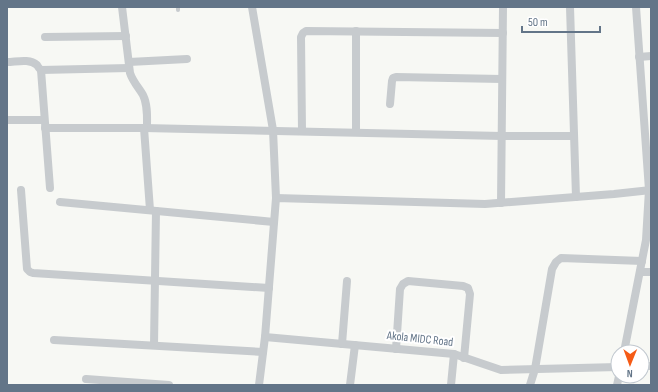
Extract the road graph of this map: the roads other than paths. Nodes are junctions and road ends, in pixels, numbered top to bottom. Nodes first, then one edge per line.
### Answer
1 (122, 7) edge
2 (252, 7) edge
3 (504, 7) edge
4 (570, 7) edge
5 (636, 7) edge
6 (356, 31) junction
7 (503, 33) junction
8 (126, 36) junction
9 (45, 37) dead end
10 (651, 56) edge
11 (639, 57) junction
12 (187, 60) dead end
13 (7, 62) edge
14 (129, 65) junction
15 (41, 70) junction
16 (502, 79) junction
17 (390, 104) dead end
18 (647, 112) edge
19 (7, 120) edge
20 (44, 124) junction
21 (146, 128) junction
22 (273, 130) junction
23 (302, 131) junction
24 (356, 132) junction
25 (502, 136) junction
26 (574, 136) junction
27 (648, 140) edge
28 (50, 188) dead end
29 (21, 190) dead end
30 (650, 190) edge
31 (576, 197) junction
32 (276, 198) junction
33 (60, 202) dead end
34 (500, 203) junction
35 (153, 211) junction
36 (274, 222) junction
37 (642, 261) junction
38 (640, 272) junction
39 (651, 272) edge
40 (155, 281) junction
41 (347, 281) dead end
42 (269, 288) junction
43 (265, 337) junction
44 (54, 340) dead end
45 (342, 344) junction
46 (626, 344) edge
47 (154, 345) junction
48 (355, 345) junction
49 (396, 349) junction
50 (263, 352) junction
51 (454, 354) junction
52 (464, 358) junction
53 (610, 366) edge
54 (535, 369) junction
55 (86, 379) dead end
56 (169, 385) edge
57 (259, 385) edge
58 (350, 385) edge
59 (451, 385) edge
60 (530, 385) edge

1 - 8 street
2 - 22 street
3 - 7 street
4 - 26 street
5 - 11 street
6 - 7 street
6 - 23 street
6 - 24 street
7 - 16 street
8 - 9 street
8 - 14 street
10 - 11 street
11 - 18 street
12 - 14 street
13 - 15 street
14 - 15 street
14 - 21 street
15 - 20 street
16 - 17 street
16 - 25 street
18 - 27 street
19 - 20 street
20 - 21 street
20 - 28 street
21 - 22 street
21 - 35 street
22 - 23 street
22 - 32 street
23 - 24 street
24 - 25 street
25 - 26 street
25 - 34 street
26 - 31 street
27 - 30 street
29 - 40 street
30 - 31 street
30 - 37 street
31 - 34 street
32 - 34 street
32 - 36 street
33 - 35 street
35 - 36 street
35 - 40 street
36 - 42 street
37 - 38 street
37 - 54 street
38 - 39 street
38 - 46 street
40 - 42 street
40 - 47 street
41 - 45 street
42 - 43 street
43 - 45 street, Akola MIDC Road
43 - 50 street
44 - 47 street
45 - 48 street, Akola MIDC Road
47 - 50 street
48 - 49 street, Akola MIDC Road
48 - 58 street
49 - 51 street, Akola MIDC Road
49 - 52 street
50 - 57 street
51 - 52 street, Akola MIDC Road
51 - 59 street
52 - 54 street, Akola MIDC Road
53 - 54 street, Akola MIDC Road
54 - 60 street
55 - 56 street

